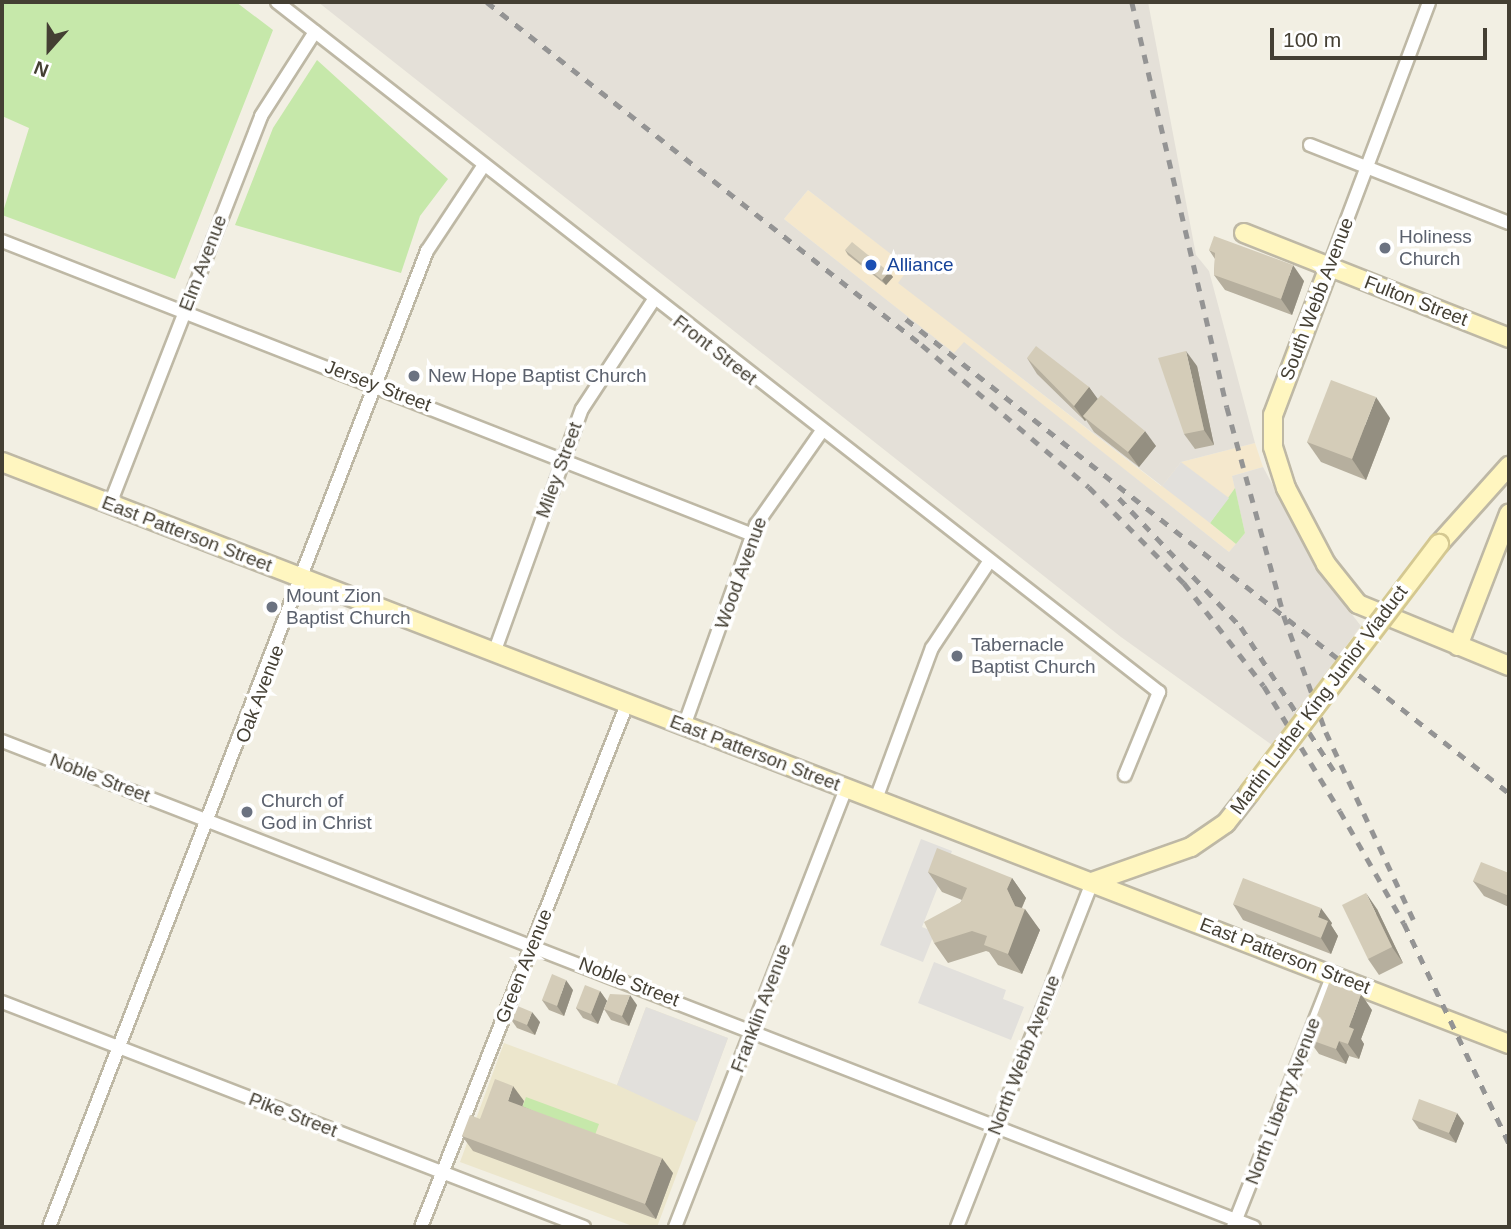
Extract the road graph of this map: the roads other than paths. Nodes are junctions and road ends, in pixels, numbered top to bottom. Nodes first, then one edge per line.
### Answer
1 (276, 2) edge
2 (1429, 2) edge
3 (315, 32) junction
4 (1310, 145) dead end
5 (1367, 167) junction
6 (482, 168) junction
7 (1509, 223) edge
8 (1244, 233) dead end
9 (2, 242) edge
10 (1329, 267) junction
11 (653, 301) junction
12 (184, 312) junction
13 (1509, 338) edge
14 (374, 385) junction
15 (821, 432) junction
16 (563, 457) junction
17 (2, 462) edge
18 (1509, 466) edge
19 (110, 505) junction
20 (1509, 514) edge
21 (752, 535) junction
22 (989, 562) junction
23 (302, 579) junction
24 (1458, 646) junction
25 (494, 653) junction
26 (1509, 666) edge
27 (627, 704) junction
28 (684, 726) junction
29 (2, 740) edge
30 (1125, 775) dead end
31 (846, 788) junction
32 (876, 799) junction
33 (209, 820) junction
34 (1092, 882) junction
35 (533, 945) junction
36 (1333, 974) junction
37 (2, 1002) edge
38 (752, 1029) junction
39 (1509, 1044) edge
40 (118, 1048) junction
41 (996, 1126) junction
42 (442, 1172) junction
43 (1235, 1224) edge
44 (49, 1227) edge
45 (421, 1227) edge
46 (584, 1227) edge
47 (675, 1227) edge
48 (957, 1227) edge
49 (1254, 1227) edge

1 - 3 street, Front Street
2 - 5 street, South Webb Avenue
3 - 6 street, Front Street
3 - 12 street, Elm Avenue
4 - 5 street
5 - 7 street
5 - 10 street, South Webb Avenue
6 - 11 street, Front Street
6 - 14 street, Oak Avenue
8 - 10 street, Fulton Street
9 - 12 street, Jersey Street
10 - 13 street, Fulton Street
10 - 24 street, South Webb Avenue
11 - 15 street, Front Street
11 - 16 street, Miley Street
12 - 14 street, Jersey Street
12 - 19 street, Elm Avenue
14 - 16 street, Jersey Street
14 - 23 street, Oak Avenue
15 - 21 street, Wood Avenue
15 - 22 street, Front Street
16 - 21 street, Jersey Street
16 - 25 street, Miley Street
17 - 19 street, East Patterson Street
18 - 34 street, Martin Luther King Junior Viaduct, bridge
19 - 23 street, East Patterson Street
20 - 24 street
21 - 28 street, Wood Avenue
22 - 30 street, Front Street
22 - 32 street
23 - 25 street, East Patterson Street
23 - 33 street, Oak Avenue
24 - 26 street
25 - 27 street, East Patterson Street
27 - 28 street, East Patterson Street
27 - 35 street, Green Avenue
28 - 31 street, East Patterson Street
29 - 33 street, Noble Street
31 - 32 street, East Patterson Street
31 - 38 street, Franklin Avenue
32 - 34 street, East Patterson Street
33 - 35 street, Noble Street
33 - 40 street, Oak Avenue
34 - 36 street, East Patterson Street
34 - 41 street, North Webb Avenue
35 - 38 street, Noble Street
35 - 42 street, Green Avenue
36 - 39 street, East Patterson Street
36 - 43 street, North Liberty Avenue
37 - 40 street, Pike Street
38 - 41 street, Noble Street
38 - 47 street, Franklin Avenue
40 - 42 street, Pike Street
40 - 44 street, Oak Avenue
41 - 43 street, Noble Street
41 - 48 street, North Webb Avenue
42 - 45 street, Green Avenue
42 - 46 street, Pike Street
43 - 49 street, Noble Street

